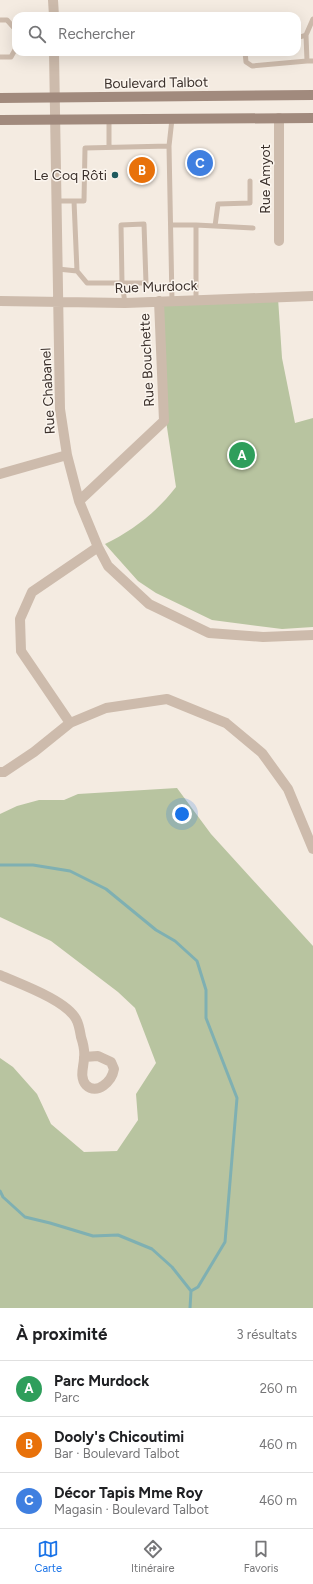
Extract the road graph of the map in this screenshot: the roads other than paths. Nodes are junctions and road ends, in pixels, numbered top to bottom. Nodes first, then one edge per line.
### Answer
1 (53, 0) edge
2 (54, 12) edge
3 (313, 19) edge
4 (0, 20) edge
5 (12, 26) edge
6 (306, 35) junction
7 (301, 37) edge
8 (12, 55) edge
9 (54, 56) edge
10 (245, 56) edge
11 (0, 57) edge
12 (307, 61) junction
13 (313, 61) edge
14 (313, 95) edge
15 (0, 98) edge
16 (55, 98) junction
17 (279, 118) junction
18 (313, 118) edge
19 (109, 119) junction
20 (172, 119) junction
21 (0, 120) edge
22 (55, 120) junction
23 (109, 146) junction
24 (168, 146) junction
25 (250, 181) dead end
26 (56, 201) junction
27 (74, 201) junction
28 (171, 225) junction
29 (196, 225) junction
30 (215, 226) junction
31 (253, 228) dead end
32 (279, 241) dead end
33 (58, 269) junction
34 (77, 271) junction
35 (122, 283) junction
36 (313, 296) edge
37 (196, 300) junction
38 (0, 301) edge
39 (158, 301) junction
40 (172, 301) junction
41 (59, 302) junction
42 (125, 303) junction
43 (67, 455) junction
44 (0, 474) edge
45 (79, 501) junction
46 (98, 547) junction
47 (313, 635) edge
48 (70, 723) junction
49 (0, 772) edge
50 (313, 849) edge
51 (0, 975) edge
52 (84, 1057) dead end

1 - 2 street
3 - 6 lane
4 - 5 lane
6 - 7 lane
6 - 12 lane
8 - 11 lane
9 - 16 street, Rue Chabanel
10 - 12 lane
12 - 13 lane
14 - 16 main road, Boulevard Talbot
15 - 16 main road, Boulevard Talbot
16 - 22 street, Rue Chabanel
17 - 18 main road
17 - 20 main road
17 - 32 street, Rue Amyot
19 - 20 main road
19 - 22 main road
19 - 23 lane
20 - 24 lane
21 - 22 main road
22 - 26 street, Rue Chabanel
23 - 24 lane
23 - 27 lane
24 - 28 lane
25 - 30 lane
26 - 27 lane
26 - 33 street, Rue Chabanel
27 - 34 lane
28 - 29 lane
28 - 40 lane
29 - 30 lane
29 - 37 lane
30 - 31 lane
33 - 34 lane
33 - 41 street, Rue Chabanel
34 - 35 lane
35 - 35 lane
35 - 42 lane
36 - 37 street, Rue Murdock
37 - 40 street, Rue Murdock
38 - 41 street, Rue Murdock
39 - 40 street, Rue Murdock
39 - 42 street, Rue Murdock
39 - 45 street, Rue Bouchette
41 - 42 street, Rue Murdock
41 - 43 street, Rue Chabanel
43 - 44 street
43 - 45 street, Rue Chabanel
45 - 46 street, Rue Chabanel
46 - 47 street, Rue Chabanel
46 - 48 street
48 - 49 street
48 - 50 street
51 - 52 street

